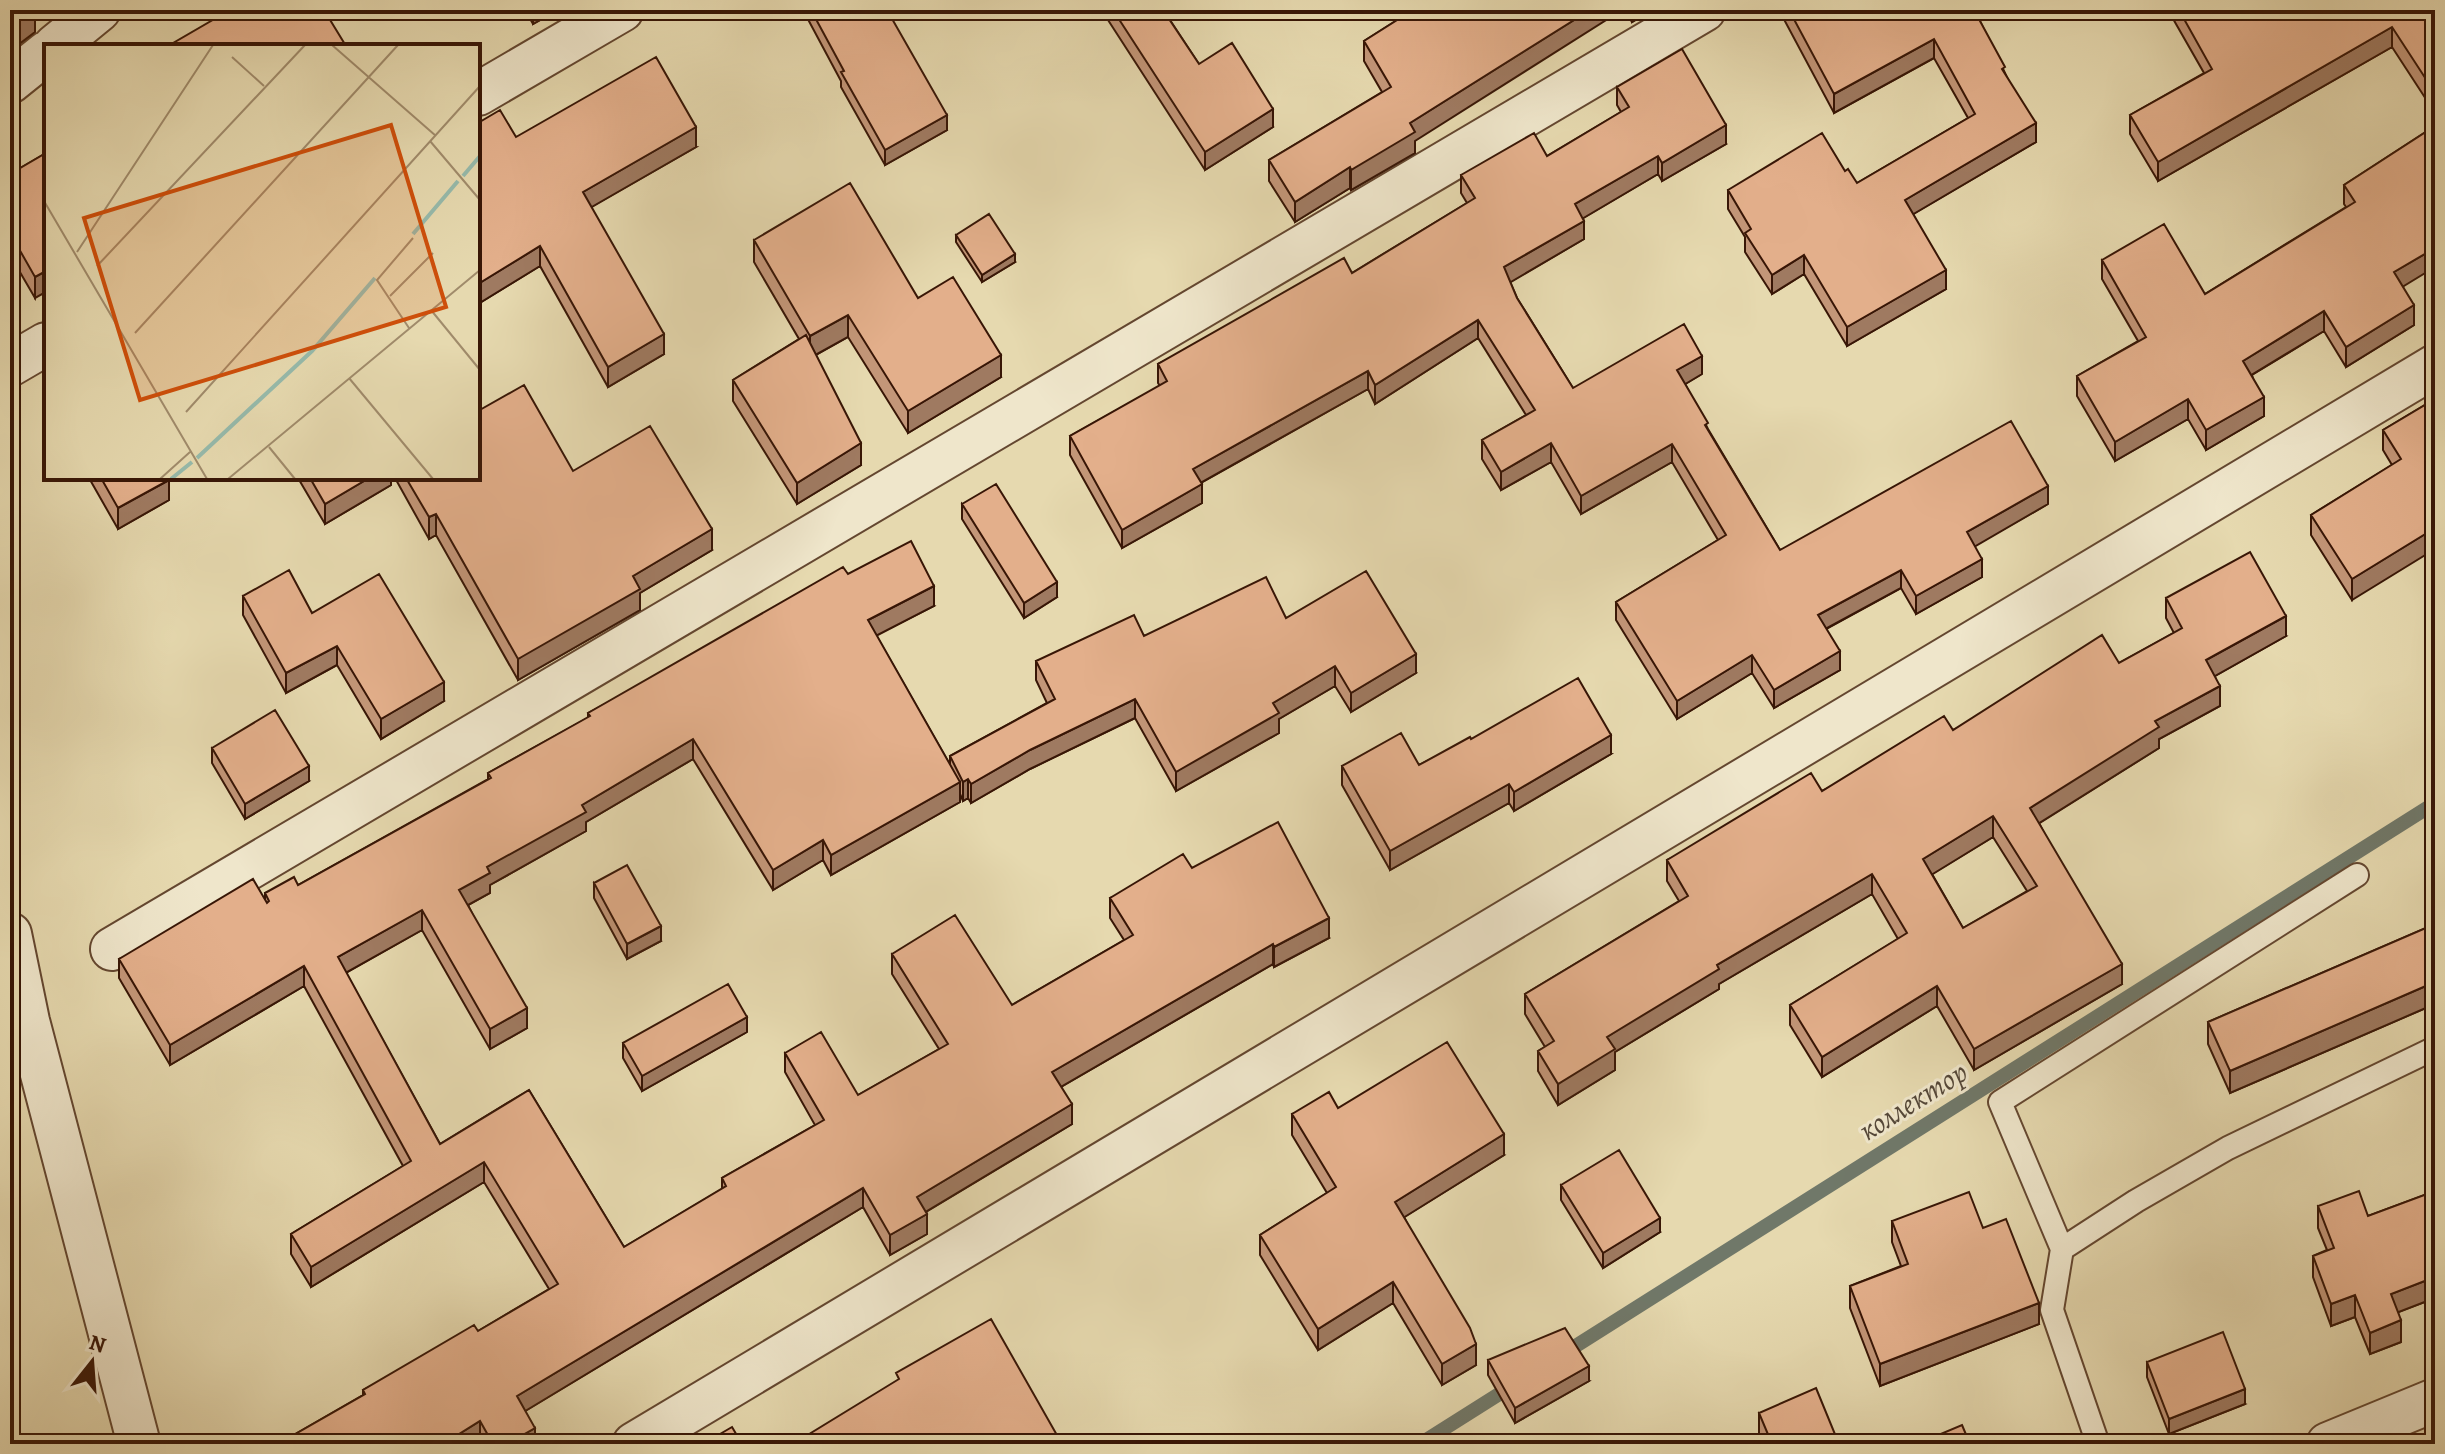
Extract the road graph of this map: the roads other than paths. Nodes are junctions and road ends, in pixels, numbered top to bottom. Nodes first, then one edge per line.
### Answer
1 (99, 10) edge
2 (622, 10) edge
3 (1704, 10) edge
4 (57, 44) edge
5 (44, 55) edge
6 (10, 82) edge
7 (480, 93) edge
8 (44, 345) edge
9 (10, 365) edge
10 (2435, 366) edge
11 (2357, 875) dead end
12 (10, 934) edge
13 (112, 949) dead end
14 (2435, 1048) edge
15 (2062, 1249) junction
16 (2435, 1400) edge
17 (139, 1444) edge
18 (634, 1444) edge
19 (2098, 1444) edge
20 (2328, 1444) edge

1 - 4 street
2 - 7 street
3 - 13 street
5 - 6 street
8 - 9 street
10 - 18 street
11 - 15 lane
12 - 17 street
14 - 15 lane
15 - 19 lane
16 - 20 street

